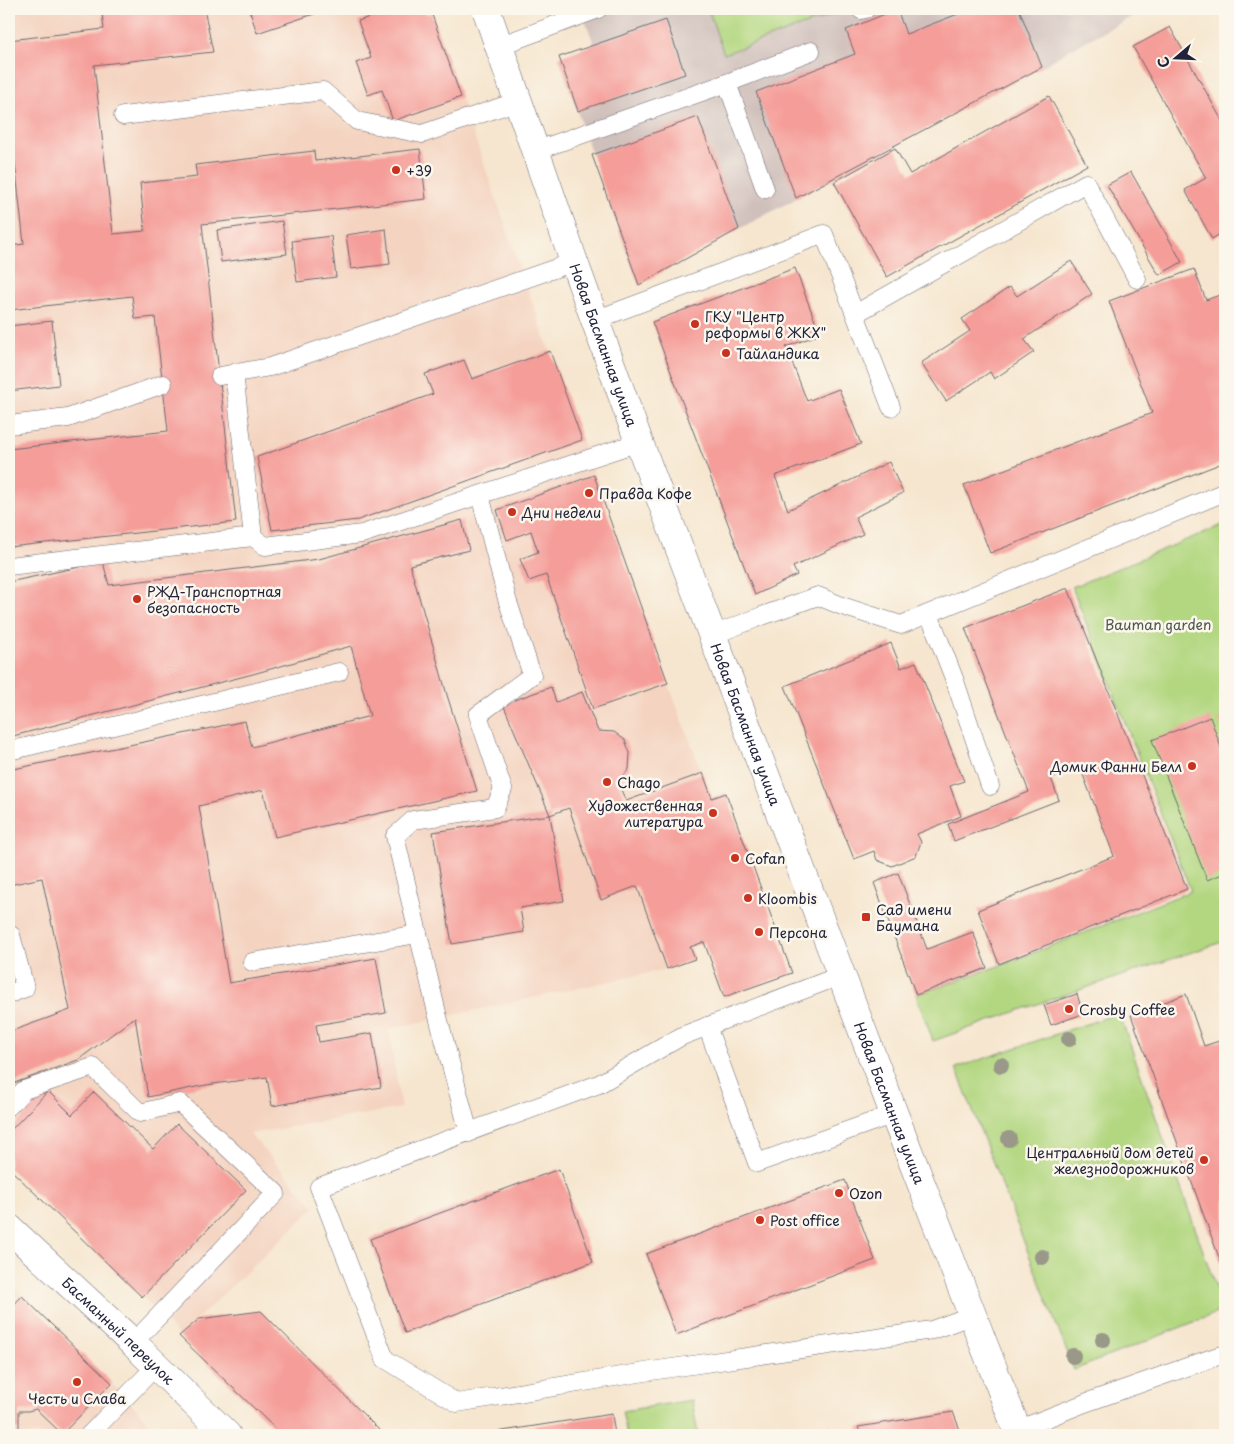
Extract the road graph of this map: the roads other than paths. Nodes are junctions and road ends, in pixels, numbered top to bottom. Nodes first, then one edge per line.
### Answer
1 (486, 9) edge
2 (598, 9) edge
3 (499, 46) junction
4 (811, 51) dead end
5 (727, 83) junction
6 (518, 101) junction
7 (124, 116) dead end
8 (536, 151) junction
9 (765, 189) dead end
10 (574, 262) junction
11 (1137, 279) dead end
12 (855, 314) junction
13 (595, 320) junction
14 (163, 384) dead end
15 (891, 407) dead end
16 (9, 425) edge
17 (639, 442) junction
18 (1225, 492) edge
19 (480, 494) junction
20 (253, 537) junction
21 (9, 566) edge
22 (929, 614) junction
23 (713, 635) junction
24 (339, 672) dead end
25 (9, 750) edge
26 (990, 786) dead end
27 (418, 934) junction
28 (11, 935) dead end
29 (252, 962) dead end
30 (842, 975) junction
31 (9, 994) edge
32 (707, 1026) junction
33 (9, 1106) edge
34 (894, 1114) junction
35 (469, 1132) junction
36 (9, 1228) edge
37 (973, 1315) junction
38 (133, 1343) junction
39 (1225, 1356) edge
40 (156, 1366) junction
41 (1018, 1433) edge
42 (89, 1435) edge
43 (227, 1435) edge

1 - 3 main road, Новая Басманная улица
2 - 3 lane
3 - 6 main road, Новая Басманная улица
4 - 5 lane
5 - 8 lane
5 - 9 lane
6 - 7 lane
6 - 8 main road, Новая Басманная улица
8 - 10 main road, Новая Басманная улица
10 - 13 main road, Новая Басманная улица
10 - 20 lane
11 - 12 lane
12 - 13 lane
12 - 15 lane
13 - 17 main road, Новая Басманная улица
14 - 16 lane
17 - 19 lane
17 - 23 main road, Новая Басманная улица
18 - 22 lane
19 - 20 lane
19 - 27 lane
20 - 21 lane
22 - 23 lane
22 - 26 lane
23 - 30 main road, Новая Басманная улица
24 - 25 lane
27 - 29 lane
27 - 35 lane
28 - 31 lane
30 - 32 lane
30 - 34 main road, Новая Басманная улица
32 - 34 lane
32 - 35 lane
33 - 38 lane
34 - 37 main road, Новая Басманная улица
35 - 37 lane
36 - 38 main road, Басманный переулок
37 - 41 main road, Новая Басманная улица
38 - 40 main road, Басманный переулок
39 - 41 lane
40 - 42 lane
40 - 43 main road, Басманный переулок

